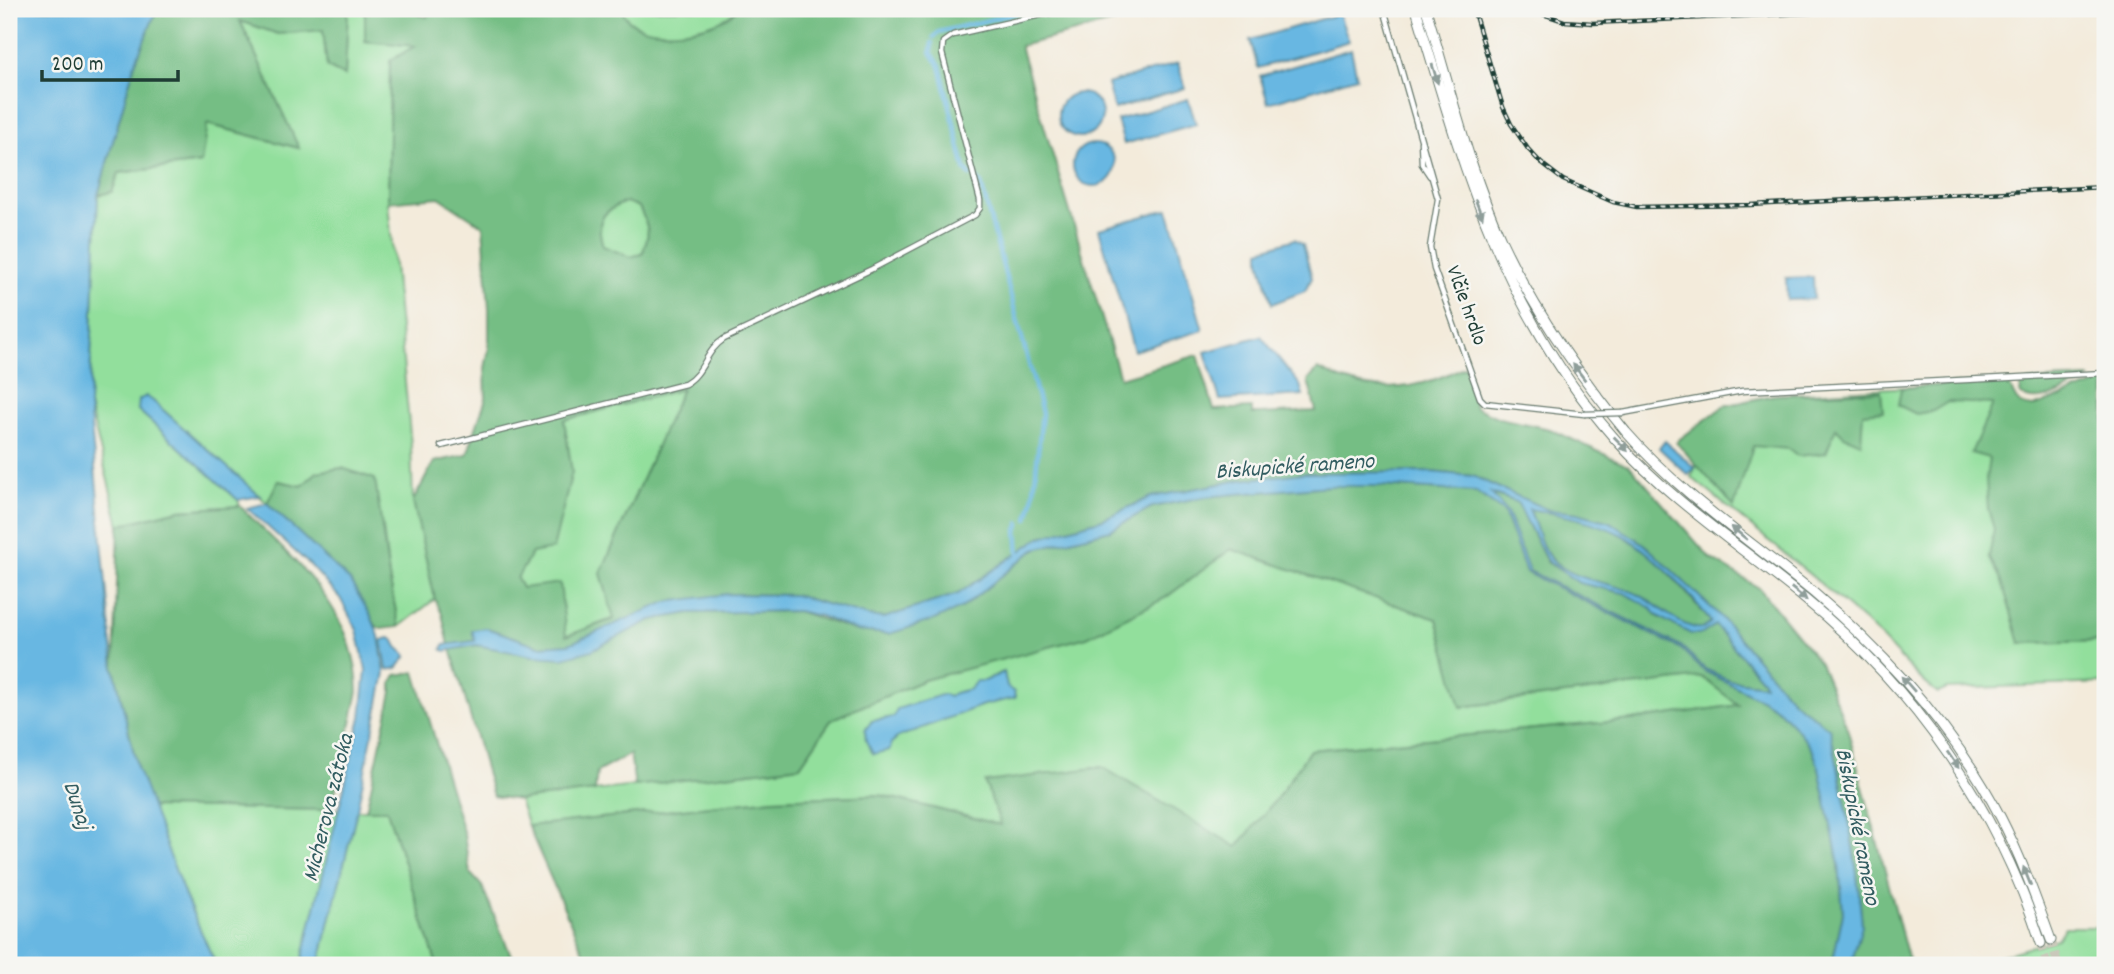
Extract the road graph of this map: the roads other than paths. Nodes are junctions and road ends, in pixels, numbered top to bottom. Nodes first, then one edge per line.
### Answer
1 (1067, 9) edge
2 (1384, 9) edge
3 (1416, 9) edge
4 (1426, 9) edge
5 (2105, 373) edge
6 (441, 446) dead end

1 - 6 street
2 - 5 street, Vlčie hrdlo, bridge
3 -> 4 highway

